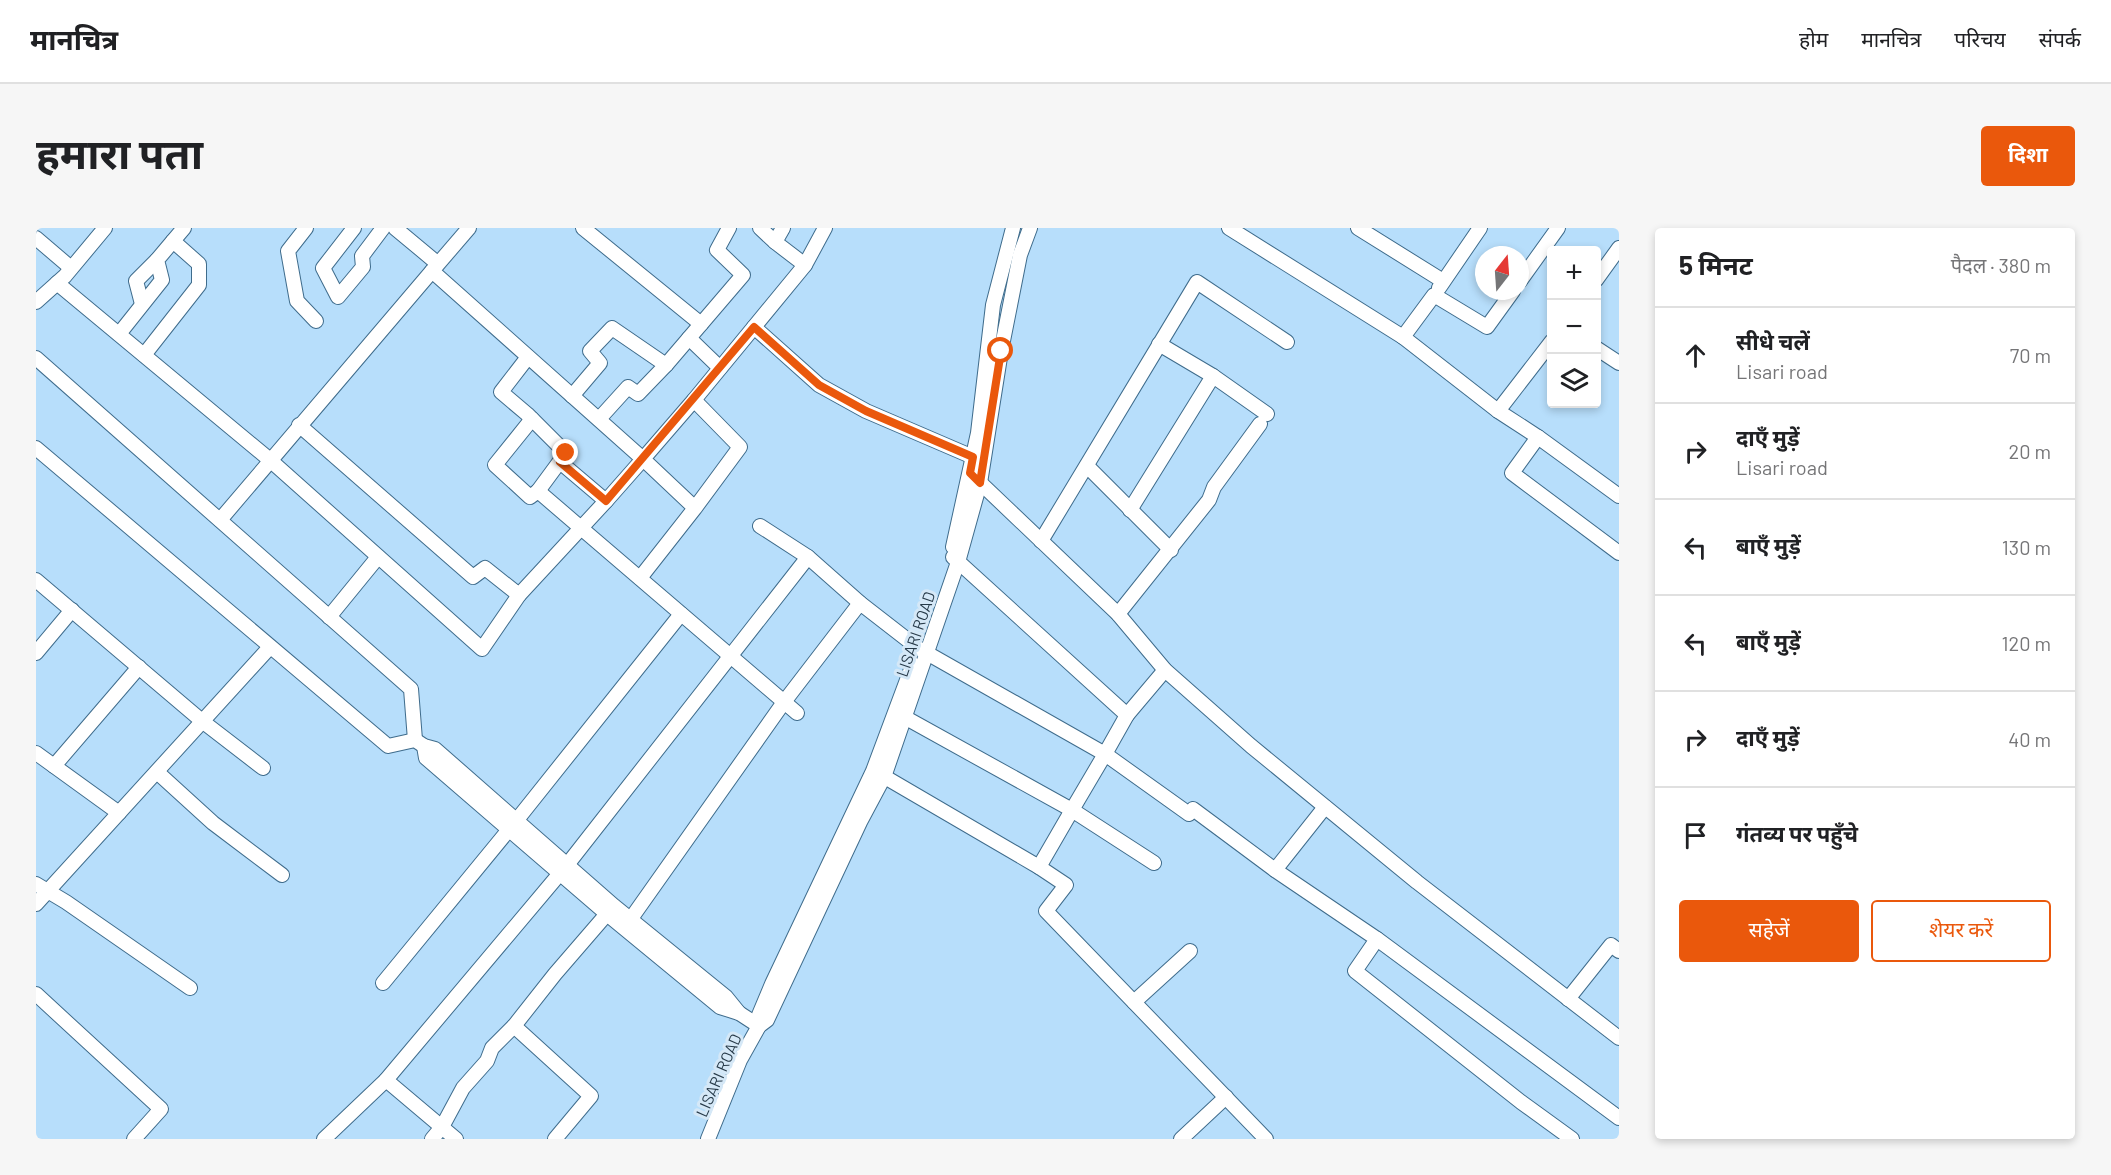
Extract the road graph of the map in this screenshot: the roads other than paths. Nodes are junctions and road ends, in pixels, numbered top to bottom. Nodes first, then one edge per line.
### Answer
1 (105, 228) edge
2 (184, 228) edge
3 (306, 228) edge
4 (354, 228) edge
5 (383, 228) edge
6 (395, 228) edge
7 (469, 228) edge
8 (583, 228) edge
9 (729, 228) edge
10 (760, 228) edge
11 (783, 228) edge
12 (825, 228) edge
13 (1013, 228) edge
14 (1030, 228) edge
15 (1229, 228) edge
16 (1358, 228) edge
17 (1480, 228) edge
18 (1558, 228) edge
19 (36, 238) edge
20 (173, 240) junction
21 (344, 241) junction
22 (776, 242) junction
23 (1619, 248) edge
24 (362, 256) junction
25 (157, 260) junction
26 (804, 266) junction
27 (435, 267) junction
28 (71, 268) junction
29 (1529, 268) edge
30 (1601, 273) edge
31 (1443, 282) junction
32 (57, 283) junction
33 (1434, 295) junction
34 (1506, 300) edge
35 (36, 302) edge
36 (142, 304) junction
37 (316, 321) dead end
38 (701, 324) junction
39 (754, 327) junction
40 (118, 334) junction
41 (689, 338) junction
42 (1403, 338) junction
43 (1287, 342) dead end
44 (1159, 344) junction
45 (1547, 346) edge
46 (1601, 351) edge
47 (144, 355) junction
48 (528, 357) junction
49 (36, 358) edge
50 (1618, 360) edge
51 (666, 365) junction
52 (720, 368) junction
53 (1213, 376) junction
54 (572, 396) junction
55 (694, 400) junction
56 (1498, 411) junction
57 (532, 419) junction
58 (599, 420) junction
59 (299, 425) junction
60 (1538, 437) junction
61 (36, 448) edge
62 (973, 457) junction
63 (643, 459) junction
64 (270, 460) junction
65 (560, 462) junction
66 (1087, 466) junction
67 (975, 478) junction
68 (538, 491) junction
69 (1619, 496) edge
70 (606, 501) junction
71 (695, 508) junction
72 (1130, 510) junction
73 (220, 520) junction
74 (760, 526) dead end
75 (581, 528) junction
76 (1041, 541) junction
77 (1171, 550) junction
78 (1619, 553) edge
79 (378, 557) junction
80 (808, 557) junction
81 (955, 559) junction
82 (640, 578) junction
83 (36, 580) edge
84 (519, 596) junction
85 (860, 603) junction
86 (72, 610) junction
87 (681, 614) junction
88 (1118, 614) junction
89 (329, 617) junction
90 (270, 646) junction
91 (922, 650) junction
92 (36, 653) edge
93 (731, 657) junction
94 (139, 667) junction
95 (1165, 670) junction
96 (784, 702) junction
97 (797, 713) dead end
98 (900, 714) junction
99 (1127, 715) junction
100 (202, 721) junction
101 (419, 743) junction
102 (36, 753) edge
103 (1105, 754) junction
104 (54, 766) junction
105 (263, 768) dead end
106 (157, 772) junction
107 (879, 774) junction
108 (1325, 807) junction
109 (1072, 810) junction
110 (119, 813) junction
111 (513, 825) junction
112 (1154, 863) dead end
113 (1039, 867) junction
114 (564, 869) junction
115 (1275, 870) junction
116 (282, 875) dead end
117 (42, 888) edge
118 (36, 904) edge
119 (610, 910) junction
120 (630, 920) junction
121 (1377, 939) junction
122 (1616, 943) edge
123 (1190, 951) dead end
124 (686, 972) junction
125 (383, 983) dead end
126 (190, 988) dead end
127 (36, 994) edge
128 (1568, 999) junction
129 (1134, 1002) junction
130 (514, 1026) junction
131 (759, 1026) junction
132 (1619, 1038) edge
133 (386, 1080) junction
134 (1226, 1097) junction
135 (1619, 1118) edge
136 (442, 1127) junction
137 (134, 1139) edge
138 (324, 1139) edge
139 (432, 1139) edge
140 (456, 1139) edge
141 (555, 1139) edge
142 (708, 1139) edge
143 (1181, 1139) edge
144 (1266, 1139) edge
145 (1572, 1139) edge

1 - 28 street
2 - 20 street
3 - 37 street
4 - 21 street
5 - 24 street
6 - 27 street
7 - 27 street
8 - 38 street
9 - 38 street
10 - 22 street
11 - 22 street
12 - 26 street
13 - 62 street, LISARI ROAD
14 - 67 street, LISARI ROAD
15 - 42 street
16 - 31 street
17 - 31 street
18 - 29 street
19 - 28 street
20 - 25 street
20 - 47 street
21 - 24 street
21 - 24 street
22 - 26 street
23 - 30 street
25 - 36 street
25 - 36 street
26 - 39 street
27 - 48 street
27 - 59 street
28 - 32 street
31 - 33 street
32 - 35 street
32 - 40 street
33 - 34 street
33 - 42 street
36 - 40 street
38 - 41 street
39 - 52 street
39 - 62 street
40 - 47 street
41 - 51 street
41 - 52 street
42 - 56 street
43 - 44 street
44 - 53 street
44 - 66 street
45 - 56 street
46 - 50 street
47 - 64 street
48 - 54 street
48 - 57 street
49 - 73 street
51 - 54 street
51 - 58 street
52 - 55 street
53 - 72 street
53 - 77 street
54 - 58 street
55 - 63 street
55 - 71 street
56 - 60 street
57 - 65 street
57 - 68 street
58 - 63 street
59 - 64 street
59 - 84 street
60 - 69 street
60 - 78 street
61 - 90 street
62 - 67 street, LISARI ROAD
63 - 70 street
63 - 71 street
64 - 73 street
64 - 79 street
65 - 68 street
65 - 70 street
66 - 72 street
66 - 76 street
67 - 76 street
67 - 81 street, LISARI ROAD
68 - 75 street
70 - 75 street
71 - 82 street
72 - 77 street
73 - 89 street
74 - 80 street
75 - 82 street
75 - 84 street
76 - 88 street
77 - 88 street
79 - 84 street
79 - 89 street
80 - 85 street
80 - 93 street
81 - 91 street, LISARI ROAD
81 - 99 street
82 - 87 street
83 - 86 street
85 - 91 street
85 - 96 street
86 - 92 street
86 - 94 street
87 - 93 street
87 - 111 street
88 - 95 street
89 - 101 street
90 - 100 street
90 - 101 street
91 - 98 street, LISARI ROAD
91 - 103 street
93 - 96 street
93 - 114 street
94 - 100 street
94 - 104 street
95 - 99 street
95 - 108 street
96 - 97 street
96 - 120 street
98 - 107 street, LISARI ROAD
98 - 109 street
99 - 103 street
100 - 105 street
100 - 106 street
101 - 111 street
102 - 104 street
103 - 109 street
103 - 115 street
104 - 110 street
106 - 110 street
106 - 116 street
107 - 113 street
107 - 131 street, LISARI ROAD
108 - 115 street
108 - 128 street
109 - 112 street
109 - 113 street
110 - 117 street
111 - 114 street
111 - 125 street
113 - 129 street
114 - 119 street
114 - 133 street
115 - 121 street
117 - 118 street
117 - 126 street
119 - 120 street
119 - 124 street
119 - 130 street
120 - 124 street
121 - 135 street
121 - 145 street
122 - 128 street
123 - 129 street
124 - 131 street
127 - 137 street
128 - 132 street
129 - 134 street
130 - 136 street
130 - 141 street
131 - 142 street, LISARI ROAD
133 - 136 street
133 - 138 street
134 - 143 street
134 - 144 street
136 - 139 street
136 - 140 street

